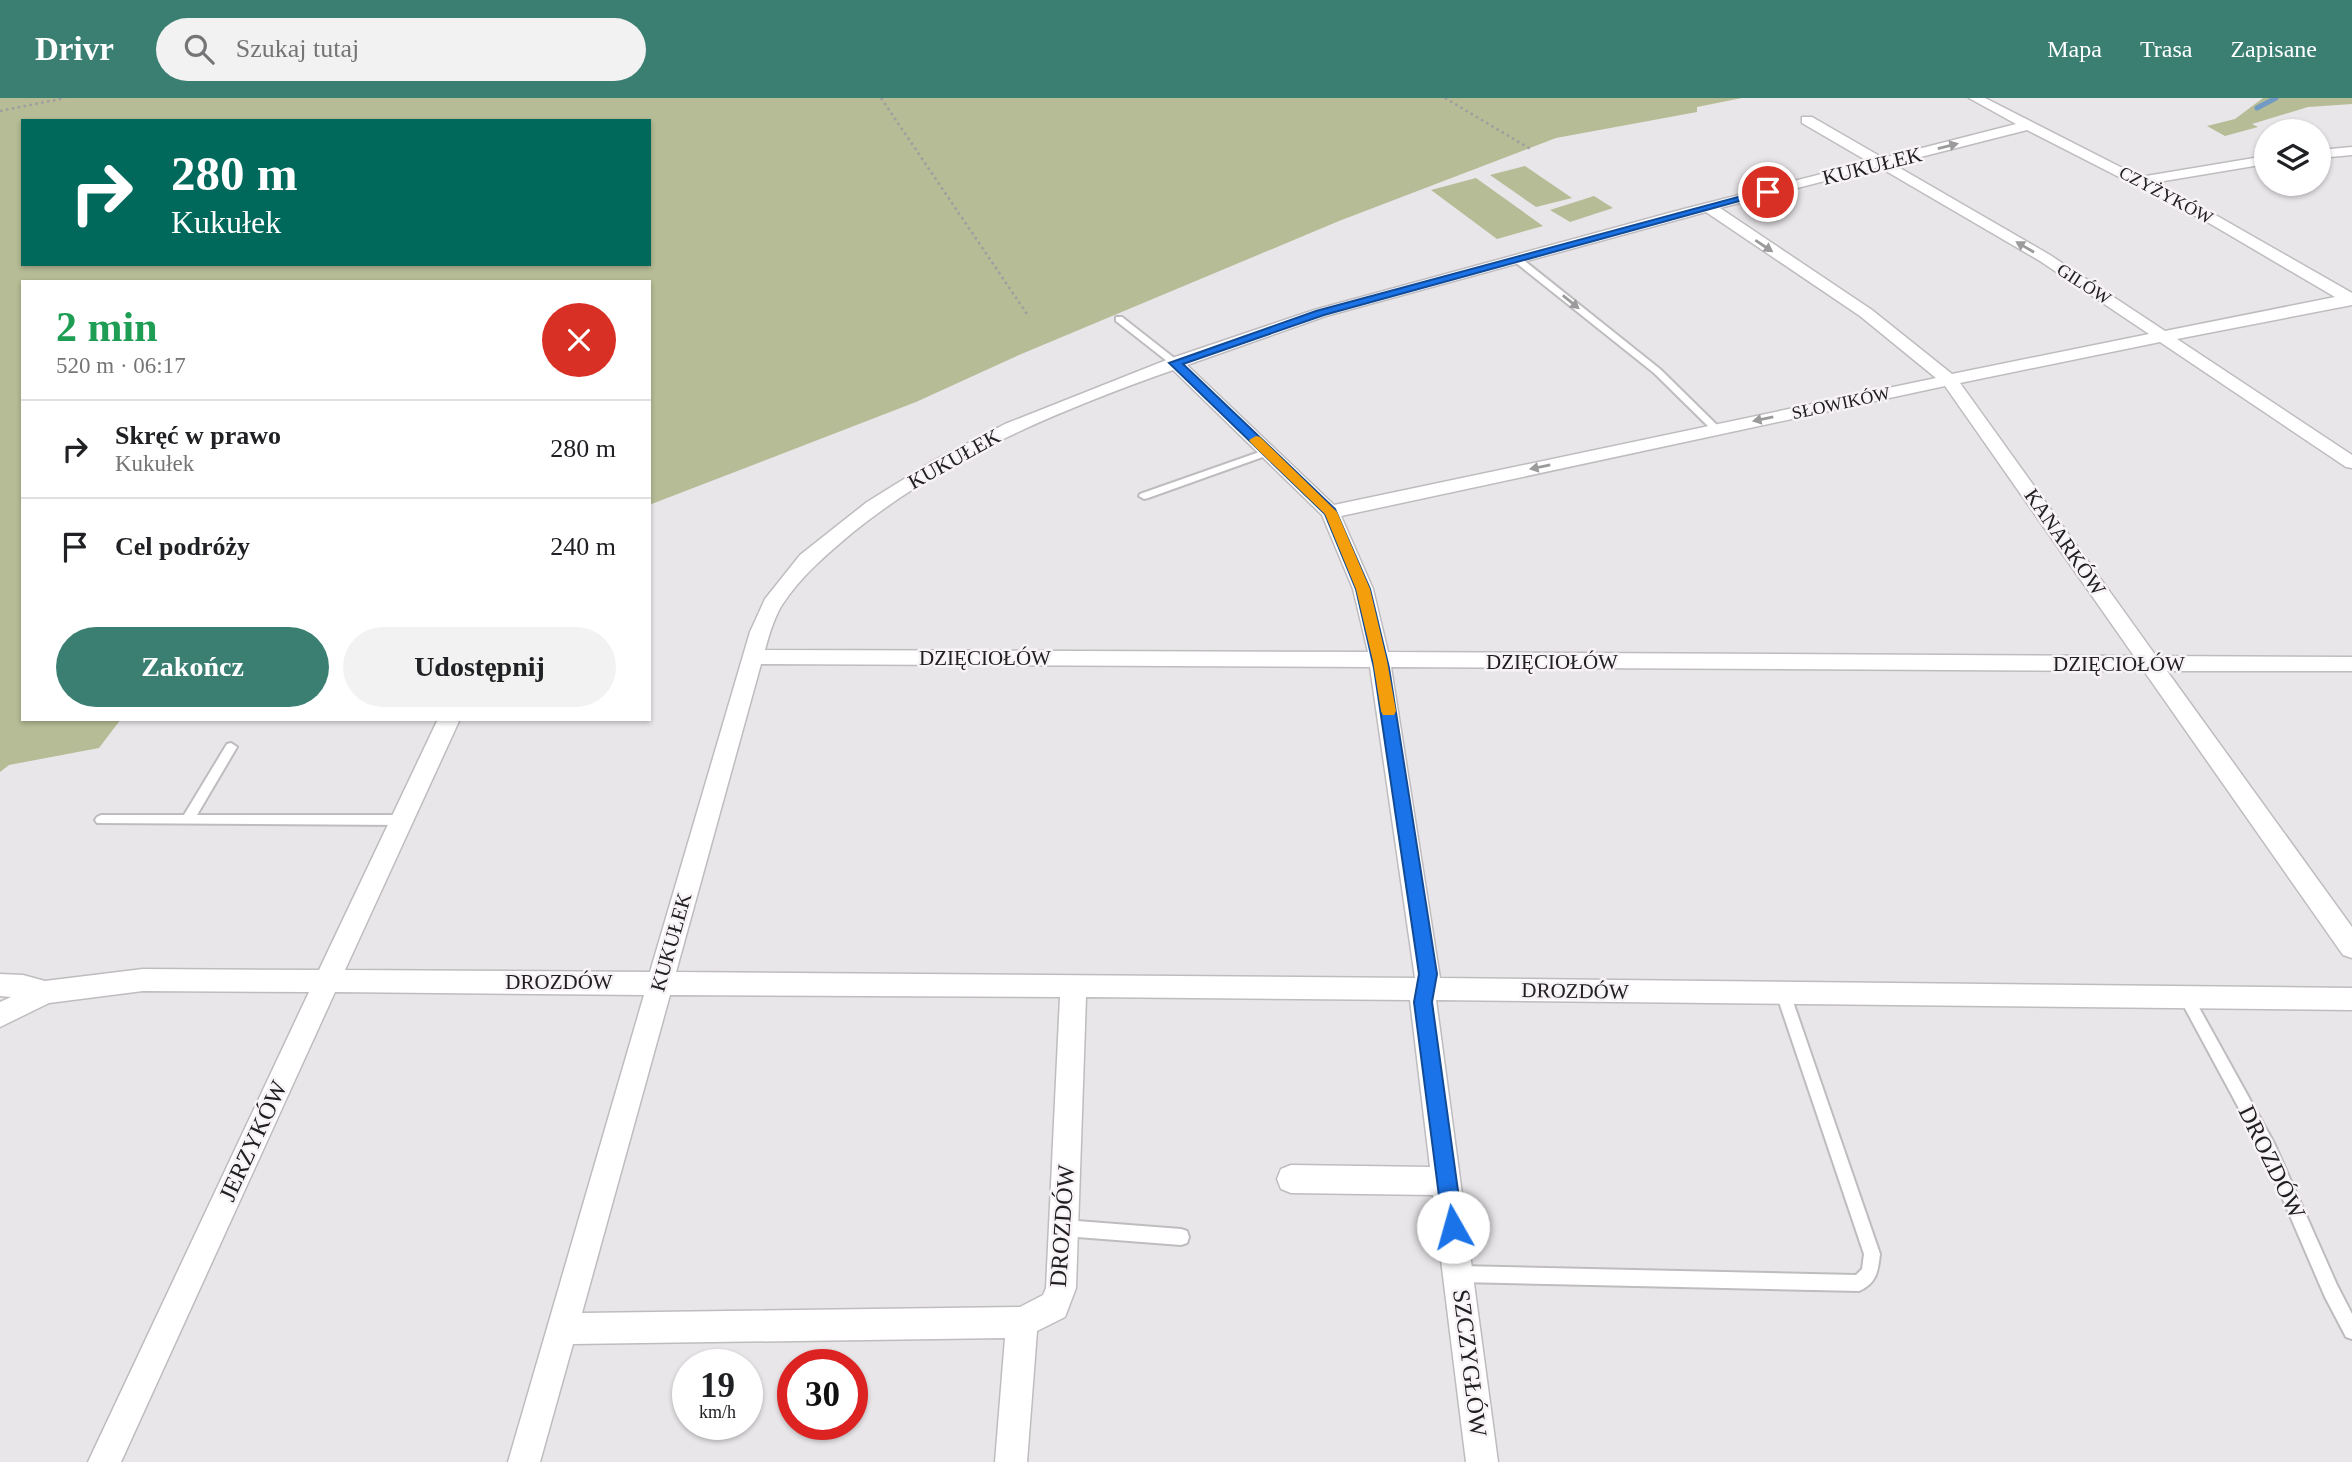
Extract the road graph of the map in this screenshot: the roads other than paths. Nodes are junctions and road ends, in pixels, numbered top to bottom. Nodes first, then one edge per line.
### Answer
1 (1975, 98) edge
2 (1807, 120) dead end
3 (2029, 125) junction
4 (2352, 151) edge
5 (2331, 153) edge
6 (2254, 162) edge
7 (1882, 163) junction
8 (2139, 181) junction
9 (1708, 207) junction
10 (1518, 260) junction
11 (2351, 299) edge
12 (1119, 319) dead end
13 (2165, 336) junction
14 (1175, 363) junction
15 (1949, 380) junction
16 (1716, 429) junction
17 (1268, 452) junction
18 (2352, 463) edge
19 (1144, 496) dead end
20 (1330, 512) junction
21 (753, 657) junction
22 (1380, 661) junction
23 (2152, 664) junction
24 (2352, 664) edge
25 (448, 721) edge
26 (231, 747) dead end
27 (100, 820) dead end
28 (188, 820) junction
29 (402, 820) junction
30 (2352, 947) edge
31 (327, 981) junction
32 (659, 983) junction
33 (0, 985) edge
34 (1074, 985) junction
35 (1426, 989) junction
36 (45, 992) junction
37 (1783, 993) junction
38 (2186, 997) junction
39 (2352, 999) edge
40 (0, 1015) edge
41 (1291, 1179) dead end
42 (1447, 1181) junction
43 (1064, 1228) junction
44 (1181, 1237) dead end
45 (1459, 1274) junction
46 (1022, 1322) junction
47 (562, 1329) junction
48 (2352, 1331) edge
49 (104, 1462) edge
50 (523, 1462) edge
51 (1011, 1462) edge
52 (1482, 1462) edge

1 - 3 street, CZYŻYKÓW
2 - 7 street, GILÓW
7 -> 3 street, KUKUŁEK
3 - 8 street, CZYŻYKÓW
4 - 5 street
6 - 8 street
7 - 9 street, KUKUŁEK
13 -> 7 street, GILÓW
8 - 11 street, CZYŻYKÓW
9 - 10 street, KUKUŁEK
9 -> 15 street, KANARKÓW
10 - 14 street, KUKUŁEK
10 -> 16 lane
11 - 13 street, SŁOWIKÓW
12 - 14 lane
13 - 15 street, SŁOWIKÓW
13 - 18 street, GILÓW
14 - 17 street, SZCZYGŁÓW
14 - 21 street, KUKUŁEK
15 -> 16 street, SŁOWIKÓW
15 - 23 street, KANARKÓW
16 -> 20 street, SŁOWIKÓW
17 - 19 lane
17 - 20 street, SZCZYGŁÓW
20 - 22 street, SZCZYGŁÓW
21 - 22 street, DZIĘCIOŁÓW
21 - 32 street, KUKUŁEK
22 - 23 street, DZIĘCIOŁÓW
22 - 35 street, SZCZYGŁÓW
23 - 24 street, DZIĘCIOŁÓW
23 - 30 street, KANARKÓW
25 - 29 street, JERZYKÓW
26 - 28 lane
27 - 28 lane
28 - 29 lane
29 - 31 street, JERZYKÓW
31 - 32 street, DROZDÓW
31 - 36 street, DROZDÓW
31 - 49 street, JERZYKÓW
32 - 34 street, DROZDÓW
32 - 47 street, KUKUŁEK
33 - 36 street, DROZDÓW
34 - 35 street, DROZDÓW
34 - 43 street, DROZDÓW
35 - 37 street, DROZDÓW
35 - 42 street, SZCZYGŁÓW
36 - 40 street, DROZDÓW
37 - 38 street, DROZDÓW
37 - 45 lane
38 - 39 street, DROZDÓW
38 - 48 lane, DROZDÓW
41 - 42 street
42 - 45 street, SZCZYGŁÓW
43 - 44 lane
43 - 46 street, DROZDÓW
45 - 52 street, SZCZYGŁÓW
46 - 47 street, DROZDÓW
46 - 51 street
47 - 50 street, KUKUŁEK

